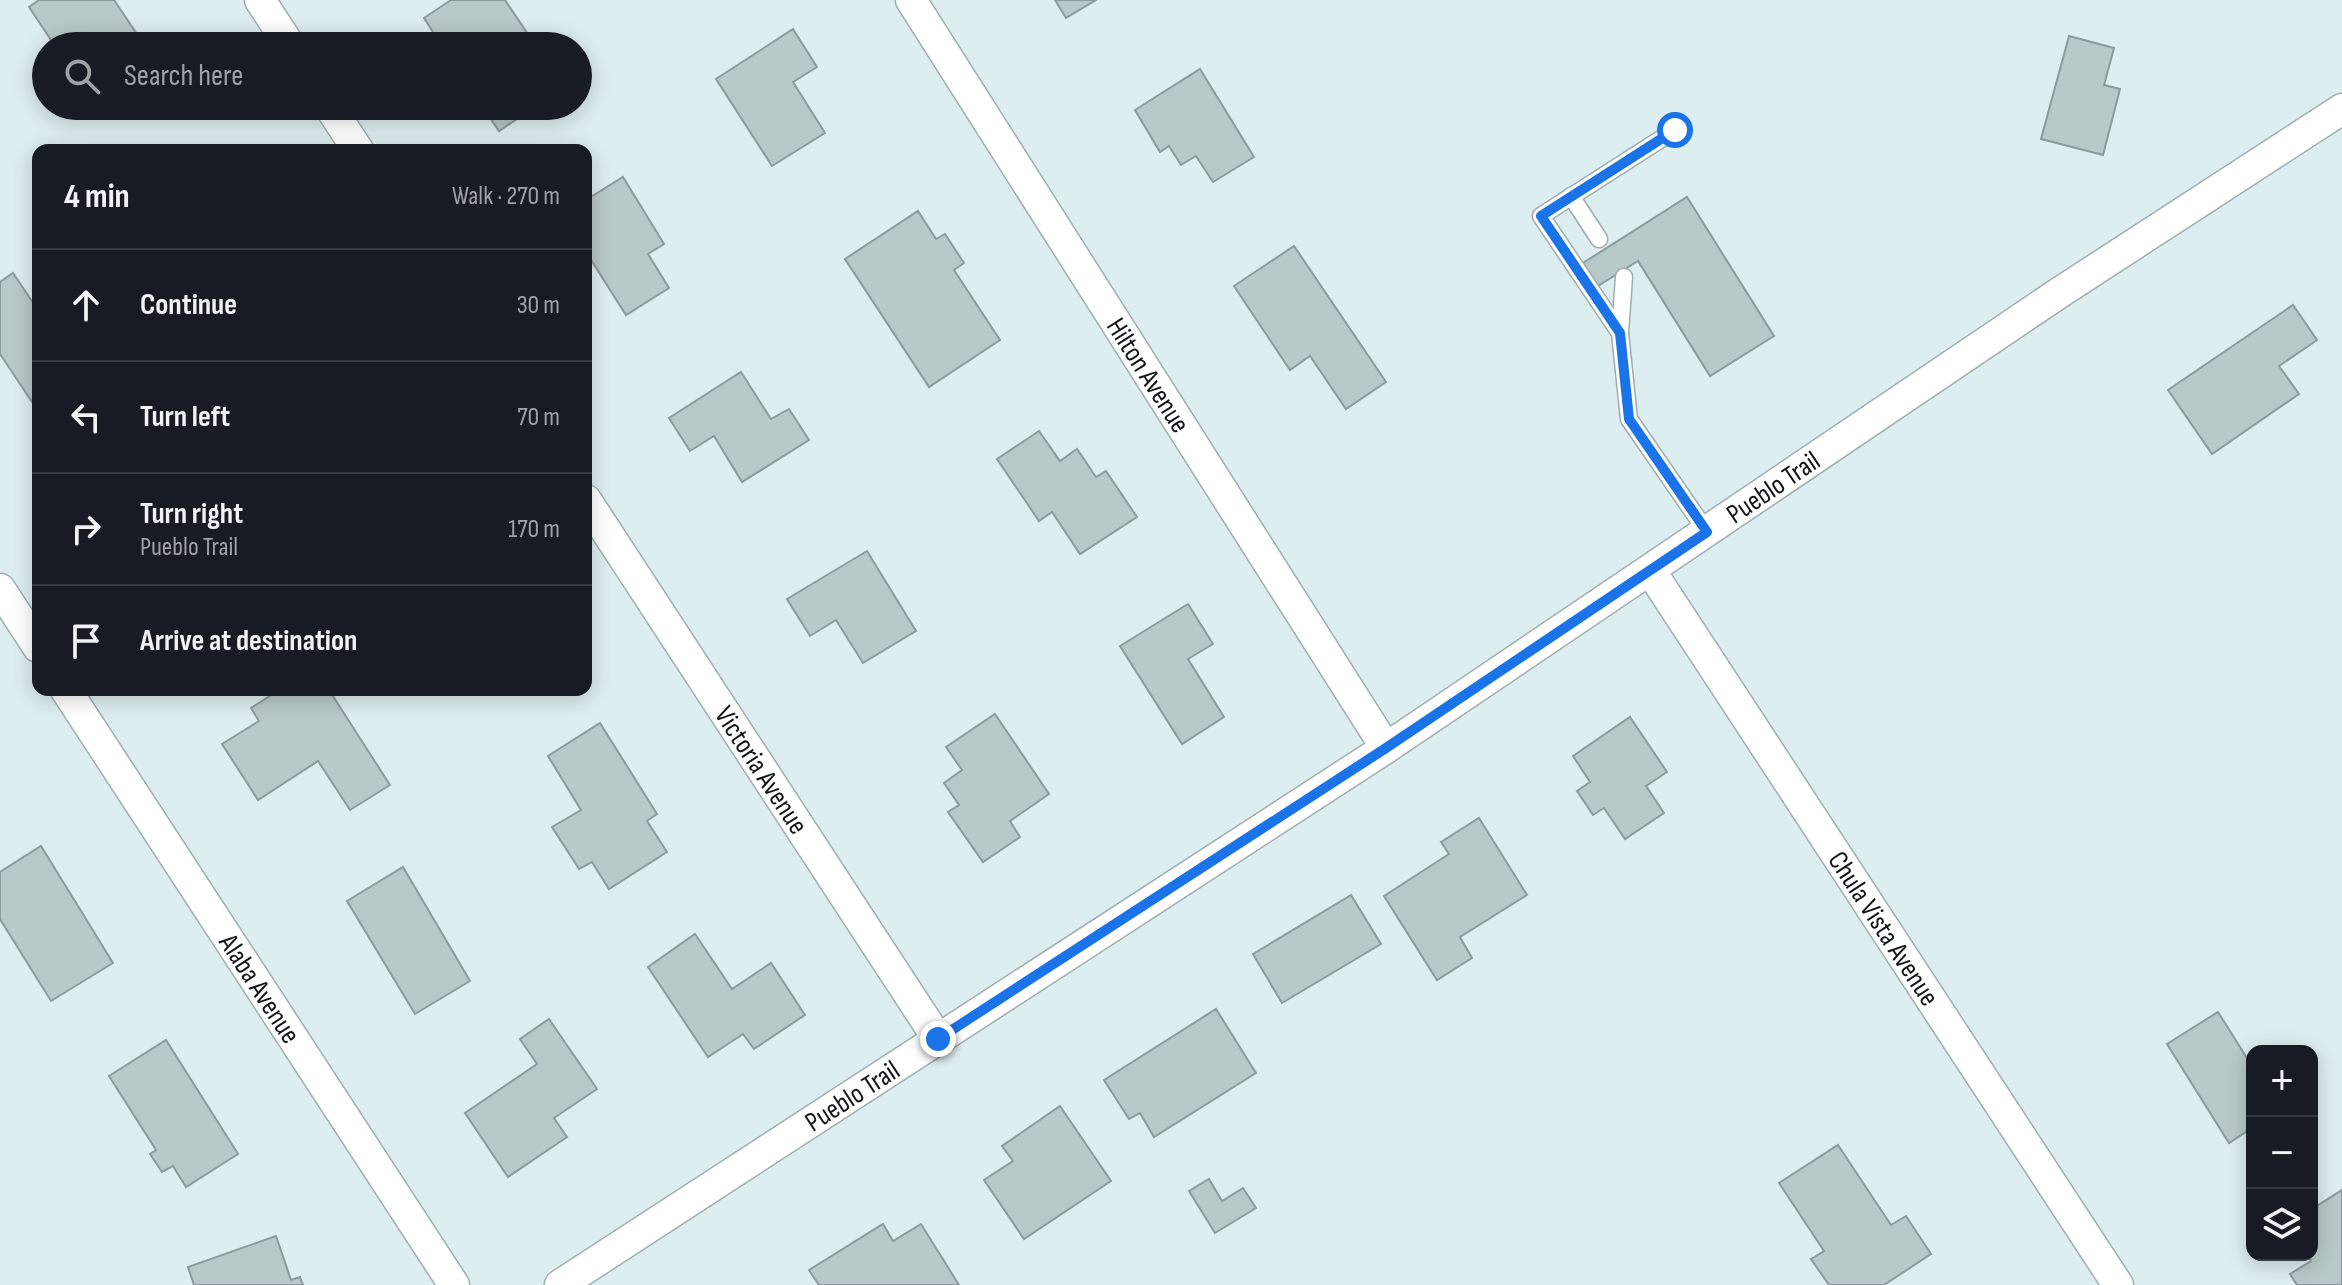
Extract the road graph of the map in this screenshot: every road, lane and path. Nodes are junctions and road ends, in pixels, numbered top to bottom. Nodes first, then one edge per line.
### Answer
1 (260, 0) edge
2 (911, 0) edge
3 (281, 32) edge
4 (2342, 109) edge
5 (338, 120) edge
6 (1675, 130) dead end
7 (354, 144) edge
8 (1571, 196) junction
9 (1599, 239) dead end
10 (1624, 277) dead end
11 (1620, 333) junction
12 (592, 509) edge
13 (1707, 532) junction
14 (1650, 570) junction
15 (0, 589) edge
16 (32, 638) edge
17 (70, 696) edge
18 (1386, 748) junction
19 (938, 1039) junction
20 (454, 1285) edge
21 (560, 1285) edge
22 (2118, 1285) edge

1 - 3 street
2 - 18 street, Hilton Avenue
4 - 13 street, Pueblo Trail
5 - 7 street
6 - 8 lane
8 - 9 lane
8 - 11 lane
10 - 11 lane
11 - 13 lane
12 - 19 street, Victoria Avenue
13 - 14 street, Pueblo Trail
14 - 18 street, Pueblo Trail
14 - 22 street, Chula Vista Avenue
15 - 16 street
17 - 20 street, Alaba Avenue
18 - 19 street, Pueblo Trail
19 - 21 street, Pueblo Trail

